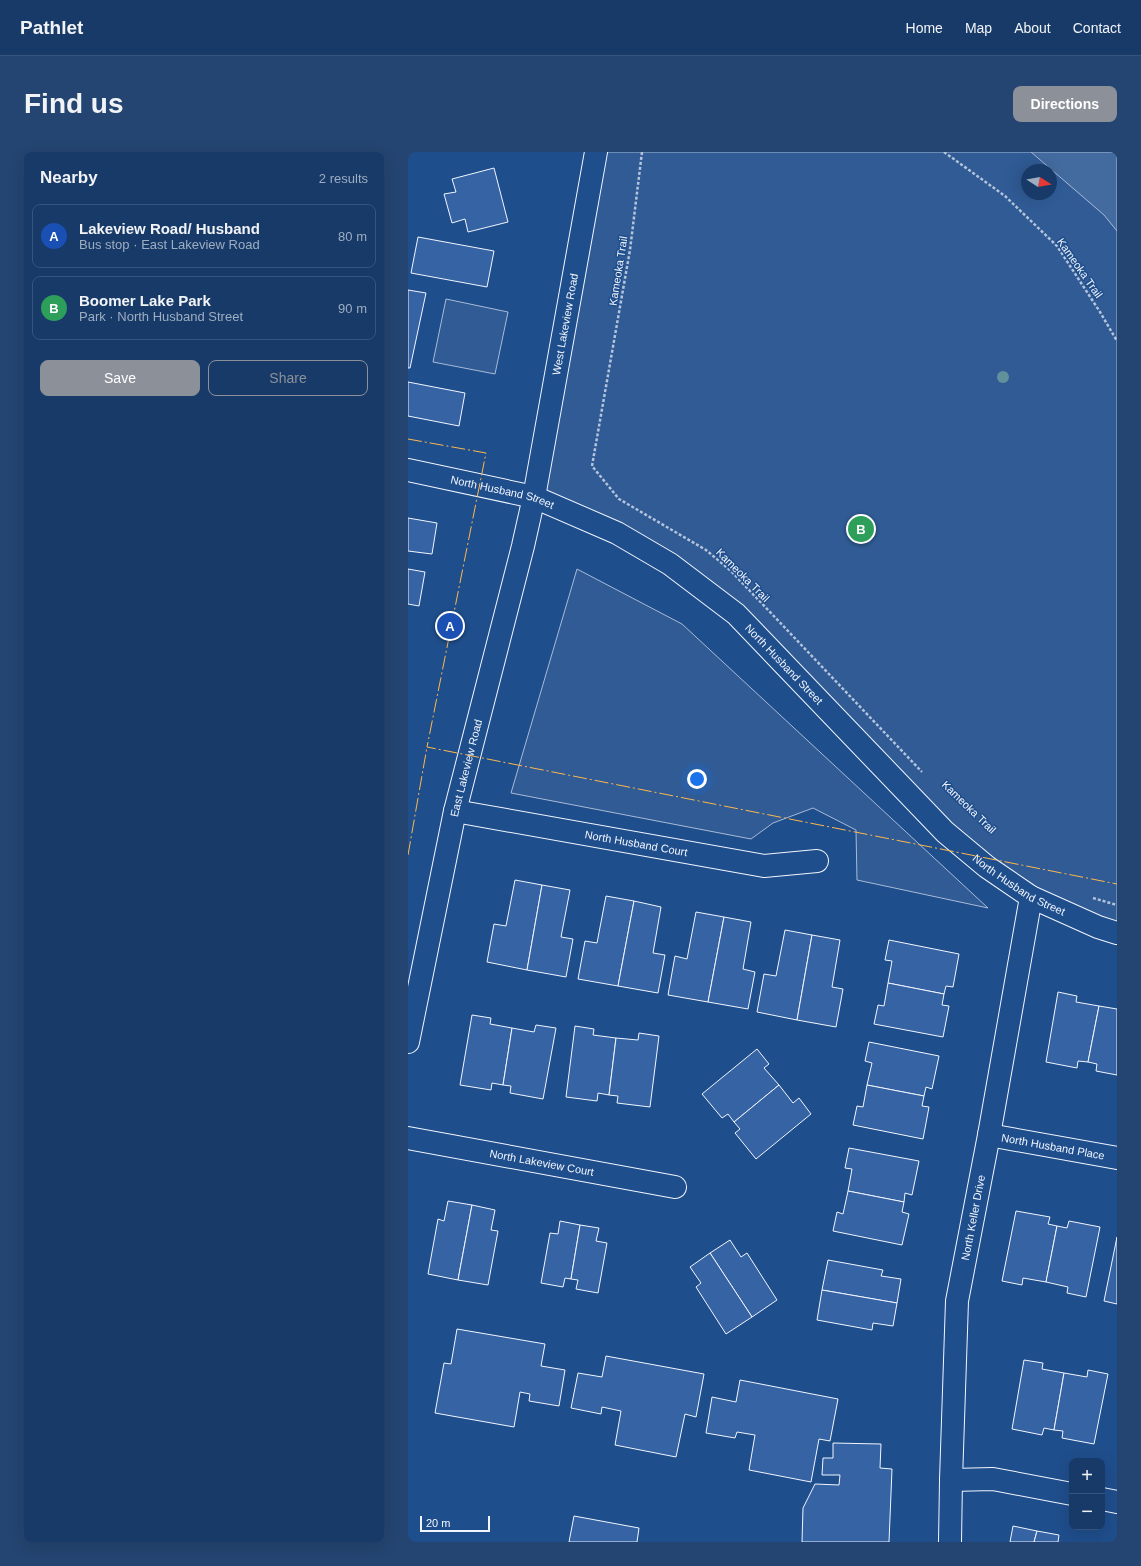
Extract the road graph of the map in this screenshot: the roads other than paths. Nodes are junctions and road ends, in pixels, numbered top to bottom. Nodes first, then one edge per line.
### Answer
1 (596, 152) edge
2 (408, 470) edge
3 (534, 496) junction
4 (455, 811) junction
5 (817, 861) dead end
6 (1031, 897) junction
7 (1117, 933) edge
8 (408, 1042) edge
9 (989, 1135) junction
10 (408, 1138) edge
11 (1117, 1158) edge
12 (675, 1187) dead end
13 (951, 1480) junction
14 (1069, 1493) edge
15 (1105, 1500) edge
16 (1117, 1502) edge
17 (950, 1542) edge

1 - 3 street, West Lakeview Road
2 - 3 street, North Husband Street
3 - 4 street, East Lakeview Road
3 - 6 street, North Husband Street
4 - 5 street, North Husband Court
4 - 8 street, East Lakeview Road
6 - 7 street, North Husband Street
6 - 9 street, North Keller Drive
9 - 11 street, North Husband Place
9 - 13 street, North Keller Drive
10 - 12 street, North Lakeview Court
13 - 14 street
13 - 17 street, North Keller Drive
15 - 16 street

